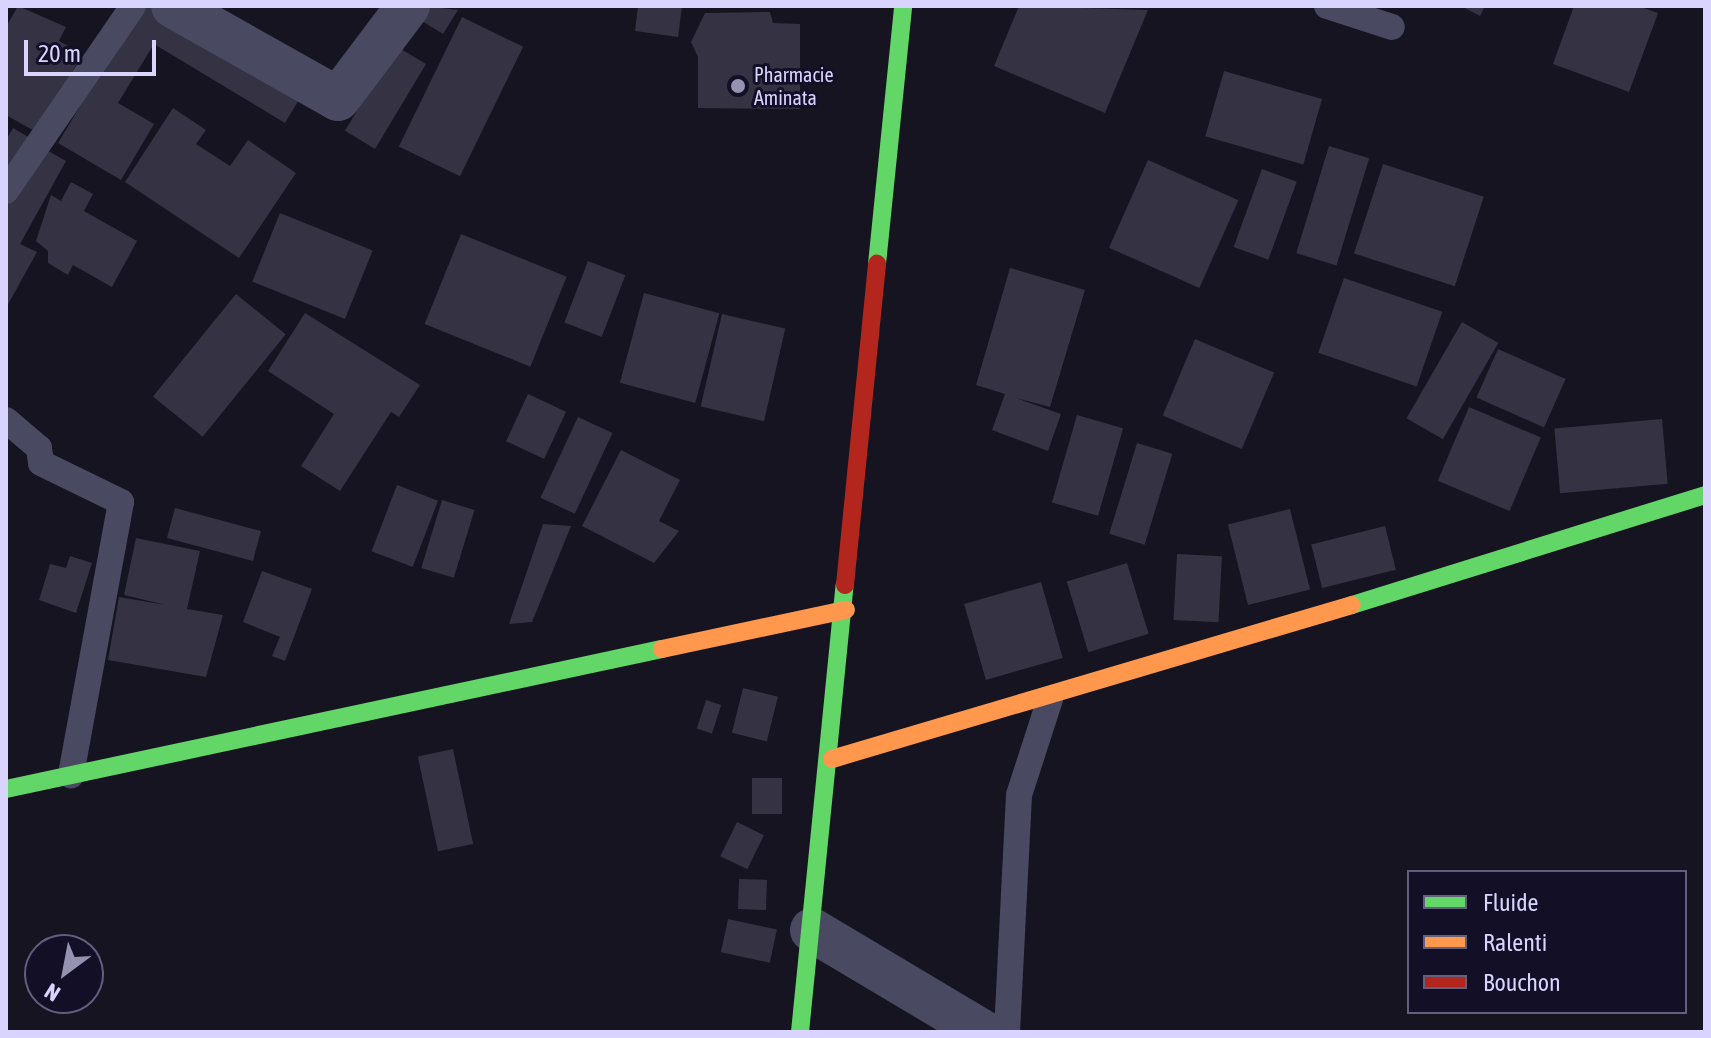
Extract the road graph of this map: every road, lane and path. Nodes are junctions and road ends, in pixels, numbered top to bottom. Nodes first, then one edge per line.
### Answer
1 (133, 6) edge
2 (173, 6) edge
3 (408, 6) edge
4 (903, 6) edge
5 (1327, 6) edge
6 (1392, 27) dead end
7 (6, 191) edge
8 (6, 420) edge
9 (1705, 495) edge
10 (846, 610) junction
11 (1050, 699) junction
12 (832, 759) junction
13 (71, 775) junction
14 (9, 783) edge
15 (812, 930) junction
16 (800, 1032) edge
17 (983, 1032) edge
18 (1007, 1032) edge

1 - 7 lane
2 - 3 street
4 - 10 street
5 - 6 lane
8 - 13 lane
9 - 11 street
10 - 12 street
10 - 13 street
11 - 12 street
11 - 18 lane
12 - 15 street
13 - 14 street
15 - 16 street
15 - 17 street

